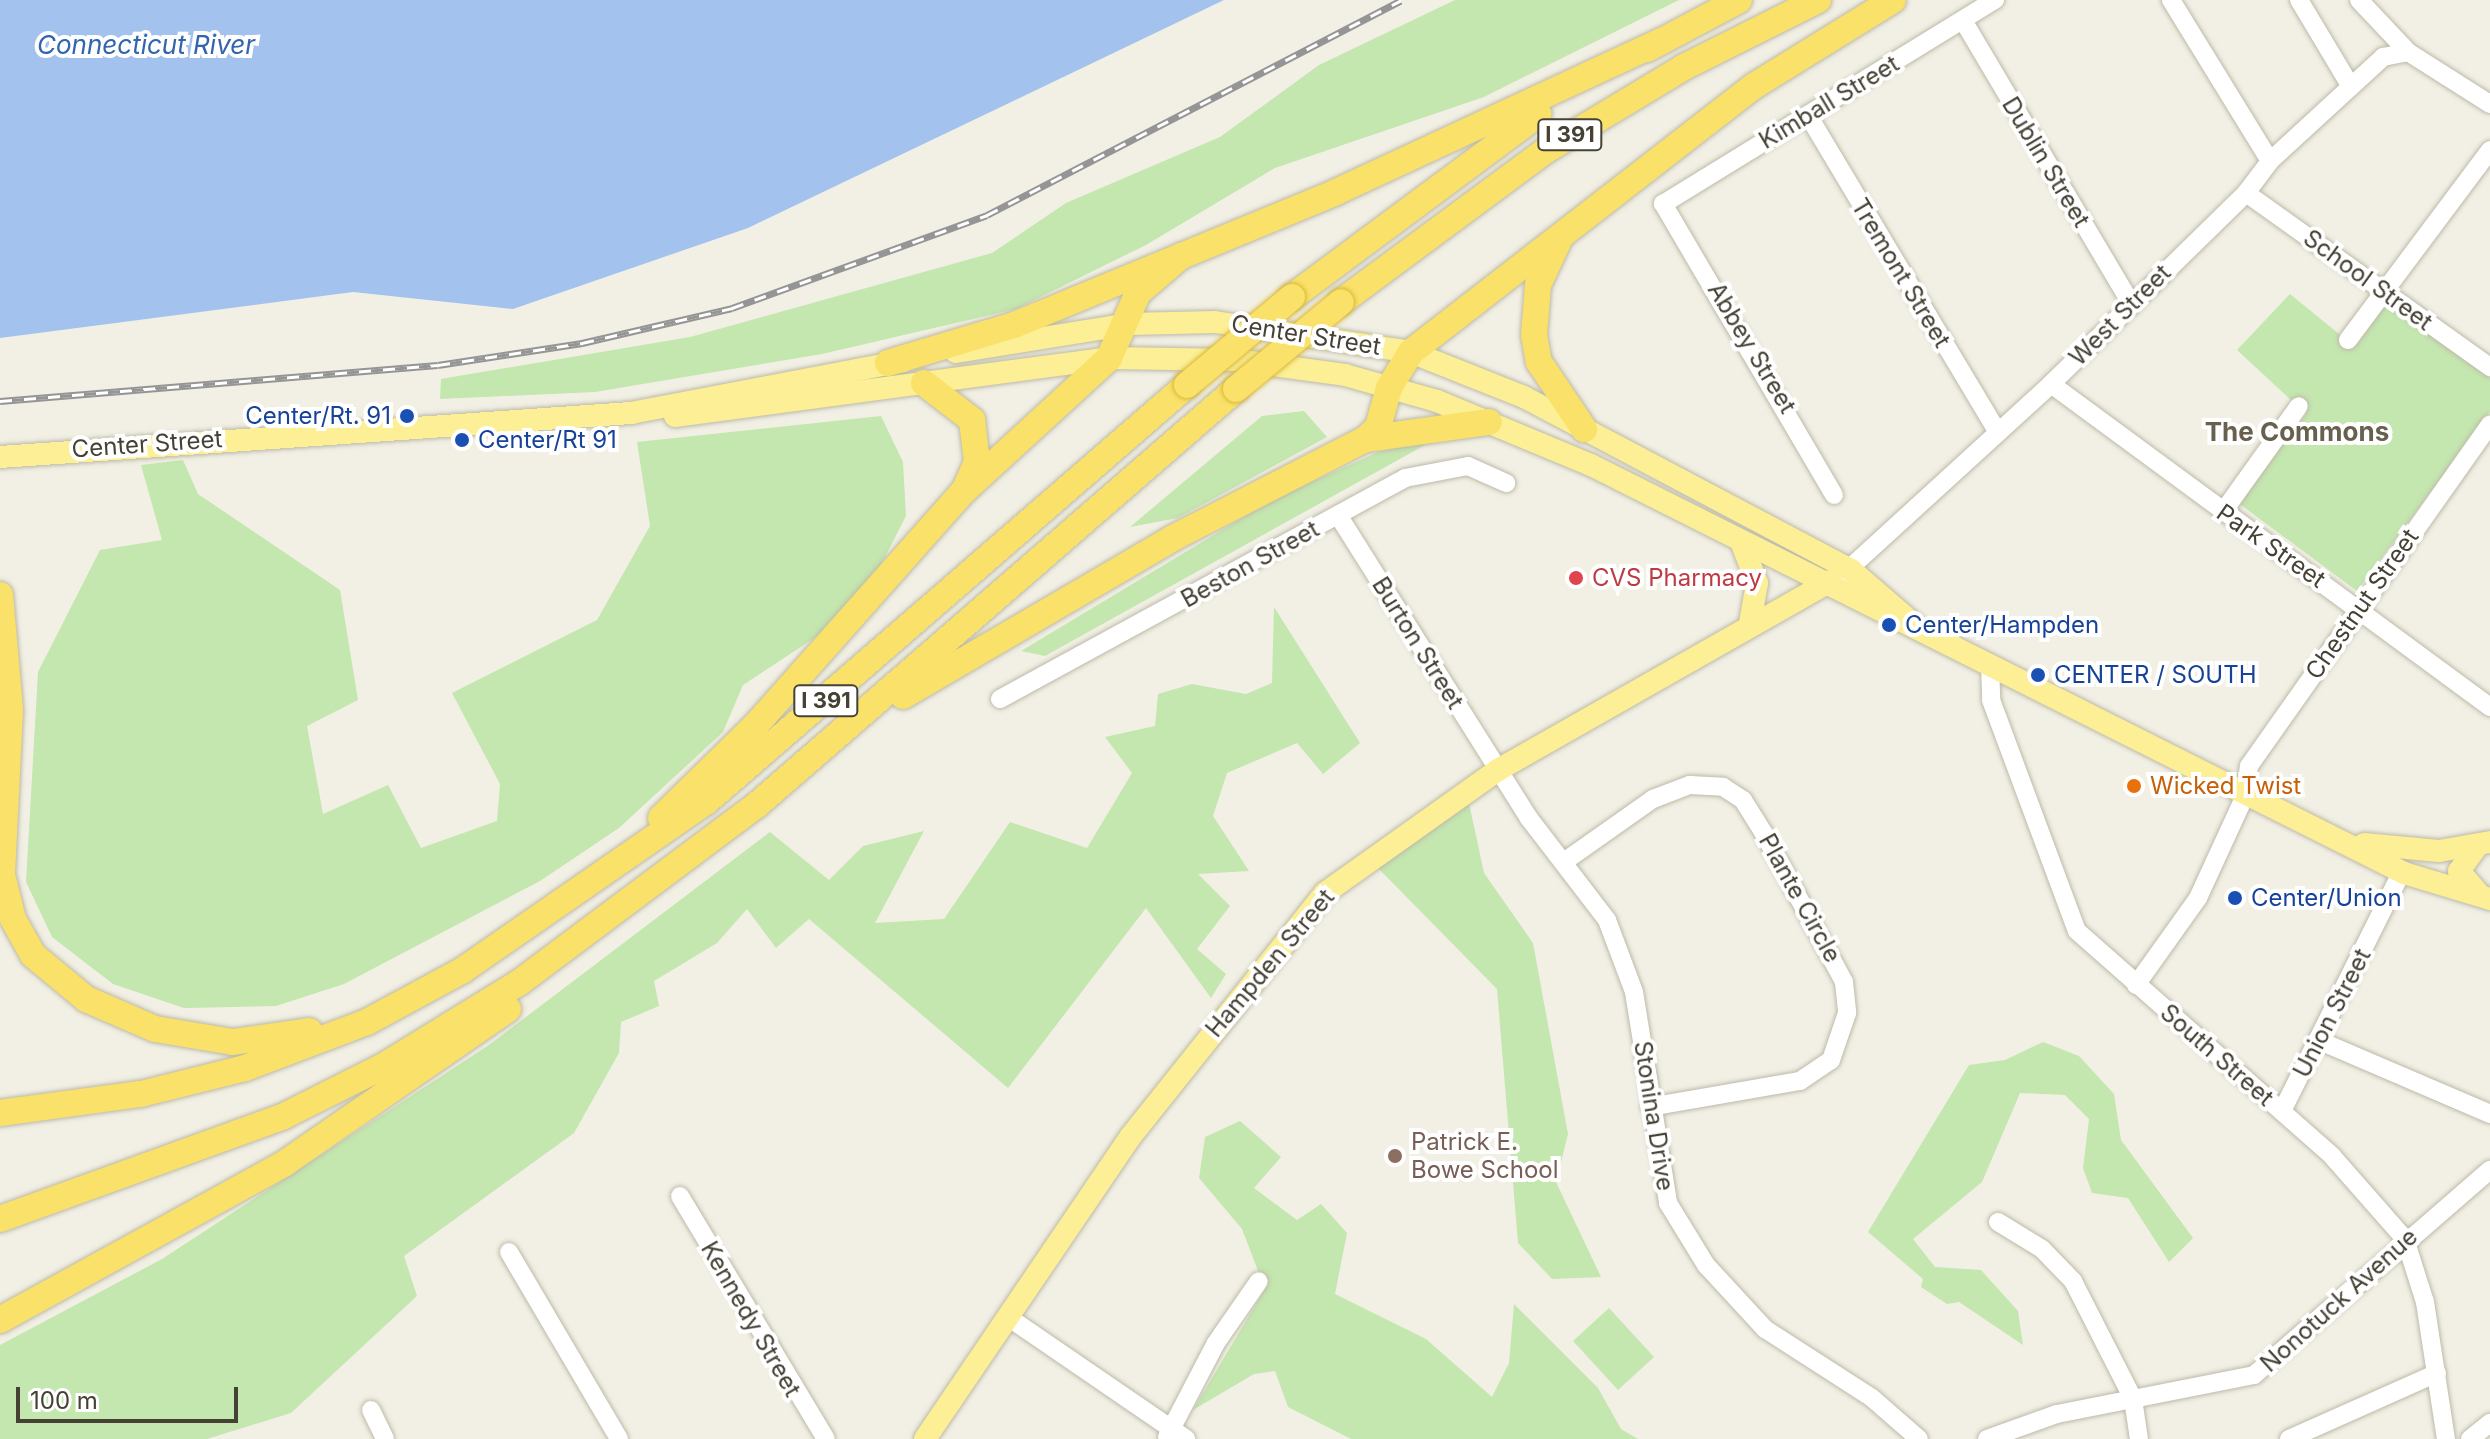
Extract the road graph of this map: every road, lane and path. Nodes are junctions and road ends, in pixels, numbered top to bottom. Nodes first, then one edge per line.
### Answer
1 (1739, 0) edge
2 (1818, 0) edge
3 (1893, 0) edge
4 (1995, 0) edge
5 (2171, 0) edge
6 (2299, 0) edge
7 (2387, 0) edge
8 (2365, 6) edge
9 (1964, 22) junction
10 (1661, 41) junction
11 (2408, 52) junction
12 (2351, 87) junction
13 (2490, 104) edge
14 (1808, 115) junction
15 (2490, 150) edge
16 (2270, 161) junction
17 (2246, 193) junction
18 (1663, 204) joint
19 (1561, 236) junction
20 (1181, 256) junction
21 (2383, 291) junction
22 (2130, 302) junction
23 (1129, 324) junction
24 (2348, 340) dead end
25 (1411, 352) junction
26 (1109, 358) junction
27 (888, 363) junction
28 (2490, 367) edge
29 (924, 383) junction
30 (2051, 384) junction
31 (1389, 388) junction
32 (2299, 406) dead end
33 (631, 413) junction
34 (1489, 422) junction
35 (2490, 424) edge
36 (1584, 429) junction
37 (1996, 429) junction
38 (1366, 439) junction
39 (0, 457) edge
40 (1506, 483) dead end
41 (964, 491) junction
42 (1834, 495) dead end
43 (2223, 512) junction
44 (1338, 515) junction
45 (1742, 544) junction
46 (1851, 570) junction
47 (0, 575) edge
48 (1831, 581) junction
49 (0, 595) edge
50 (2357, 607) junction
51 (1750, 623) junction
52 (1917, 627) junction
53 (0, 630) edge
54 (1990, 664) junction
55 (2487, 698) edge
56 (1000, 699) dead end
57 (841, 733) junction
58 (1498, 770) junction
59 (2245, 788) junction
60 (2355, 842) junction
61 (2484, 843) edge
62 (2439, 851) junction
63 (1565, 861) junction
64 (2402, 871) junction
65 (2485, 896) edge
66 (572, 900) junction
67 (608, 919) junction
68 (440, 984) junction
69 (2136, 985) junction
70 (2320, 1041) junction
71 (1650, 1107) junction
72 (2282, 1111) junction
73 (0, 1113) edge
74 (2490, 1114) edge
75 (2490, 1170) edge
76 (680, 1196) dead end
77 (0, 1219) edge
78 (1998, 1222) dead end
79 (2405, 1239) junction
80 (509, 1252) dead end
81 (1259, 1281) dead end
82 (1008, 1317) junction
83 (0, 1320) edge
84 (2437, 1373) junction
85 (2133, 1399) junction
86 (371, 1410) dead end
87 (2490, 1423) edge
88 (1175, 1436) edge
89 (385, 1439) edge
90 (619, 1439) edge
91 (826, 1439) edge
92 (925, 1439) edge
93 (1919, 1439) edge
94 (1987, 1439) edge
95 (2139, 1439) edge
96 (2289, 1439) edge
97 (2446, 1439) edge
98 (2470, 1439) edge

1 - 10 highway, I 391
2 - 57 highway, I 391, bridge
3 - 19 highway
4 - 9 street, Kimball Street
5 - 16 street
6 - 12 street
7 - 8 street
8 - 11 street
9 - 14 street, Kimball Street
9 - 22 street, Dublin Street
10 - 20 highway
10 - 66 highway, I 391, bridge
11 - 12 street, West Street
11 - 13 street
12 - 16 street, West Street
14 - 18 street, Kimball Street
14 - 37 street, Tremont Street
15 - 21 street
16 - 17 street, West Street
17 - 21 street, School Street
17 - 22 street, West Street
18 - 42 street, Abbey Street
19 - 25 highway
19 - 36 highway
20 - 23 highway
20 - 27 highway
21 - 24 street
21 - 28 street, School Street
22 - 30 street, West Street
23 - 25 main road, Center Street
23 - 26 highway
23 - 27 main road, Center Street
25 - 31 highway
25 - 36 main road, Center Street
26 - 29 main road, Center Street
26 - 31 main road, Center Street
26 - 41 highway
27 - 33 main road, Center Street
29 - 33 main road, Center Street
29 - 41 highway
30 - 37 street, West Street
30 - 43 street, Park Street
31 - 34 main road, Center Street
31 - 38 highway
32 - 43 street
33 - 39 main road, Center Street
34 - 38 highway
34 - 45 main road, Center Street
35 - 50 street, Chestnut Street
36 - 46 main road, Center Street
37 - 46 street, West Street
38 - 57 highway
40 - 44 street, Beston Street
41 - 66 highway
43 - 50 street, Park Street
44 - 56 street, Beston Street
44 - 58 street, Burton Street
45 - 48 main road, Center Street
45 - 51 main road
46 - 48 street, West Street
46 - 52 main road, Center Street
47 - 49 highway
48 - 51 main road, Hampden Street
48 - 52 main road, Center Street
49 - 53 highway
49 - 68 highway
50 - 55 street, Park Street
50 - 59 street, Chestnut Street
51 - 58 main road, Hampden Street
52 - 54 main road, Center Street
54 - 59 main road, Center Street
54 - 69 street, South Street
57 - 67 highway, I 391
58 - 63 street, Stonina Drive
58 - 82 main road, Hampden Street
59 - 60 main road, Center Street
59 - 69 street, Chestnut Street
60 - 62 main road
60 - 64 main road, Center Street
61 - 62 main road
61 - 65 main road
62 - 64 main road
63 - 71 street, Stonina Drive
63 - 71 street, Plante Circle
64 - 65 main road, Center Street
64 - 70 street, Union Street
66 - 68 highway, I 391
67 - 77 highway
67 - 83 highway
68 - 73 highway
69 - 72 street, South Street
70 - 72 street, Union Street
70 - 74 street
71 - 93 street, Stonina Drive
72 - 79 street, South Street
75 - 79 street, Nonotuck Avenue
76 - 91 street, Kennedy Street
78 - 85 street
79 - 84 street, South Street
79 - 85 street, Nonotuck Avenue
80 - 90 street
81 - 88 street
82 - 88 street
82 - 92 main road, Hampden Street
84 - 96 street
84 - 97 street, South Street
85 - 94 street, Nonotuck Avenue
85 - 95 street
86 - 89 street
87 - 98 street

